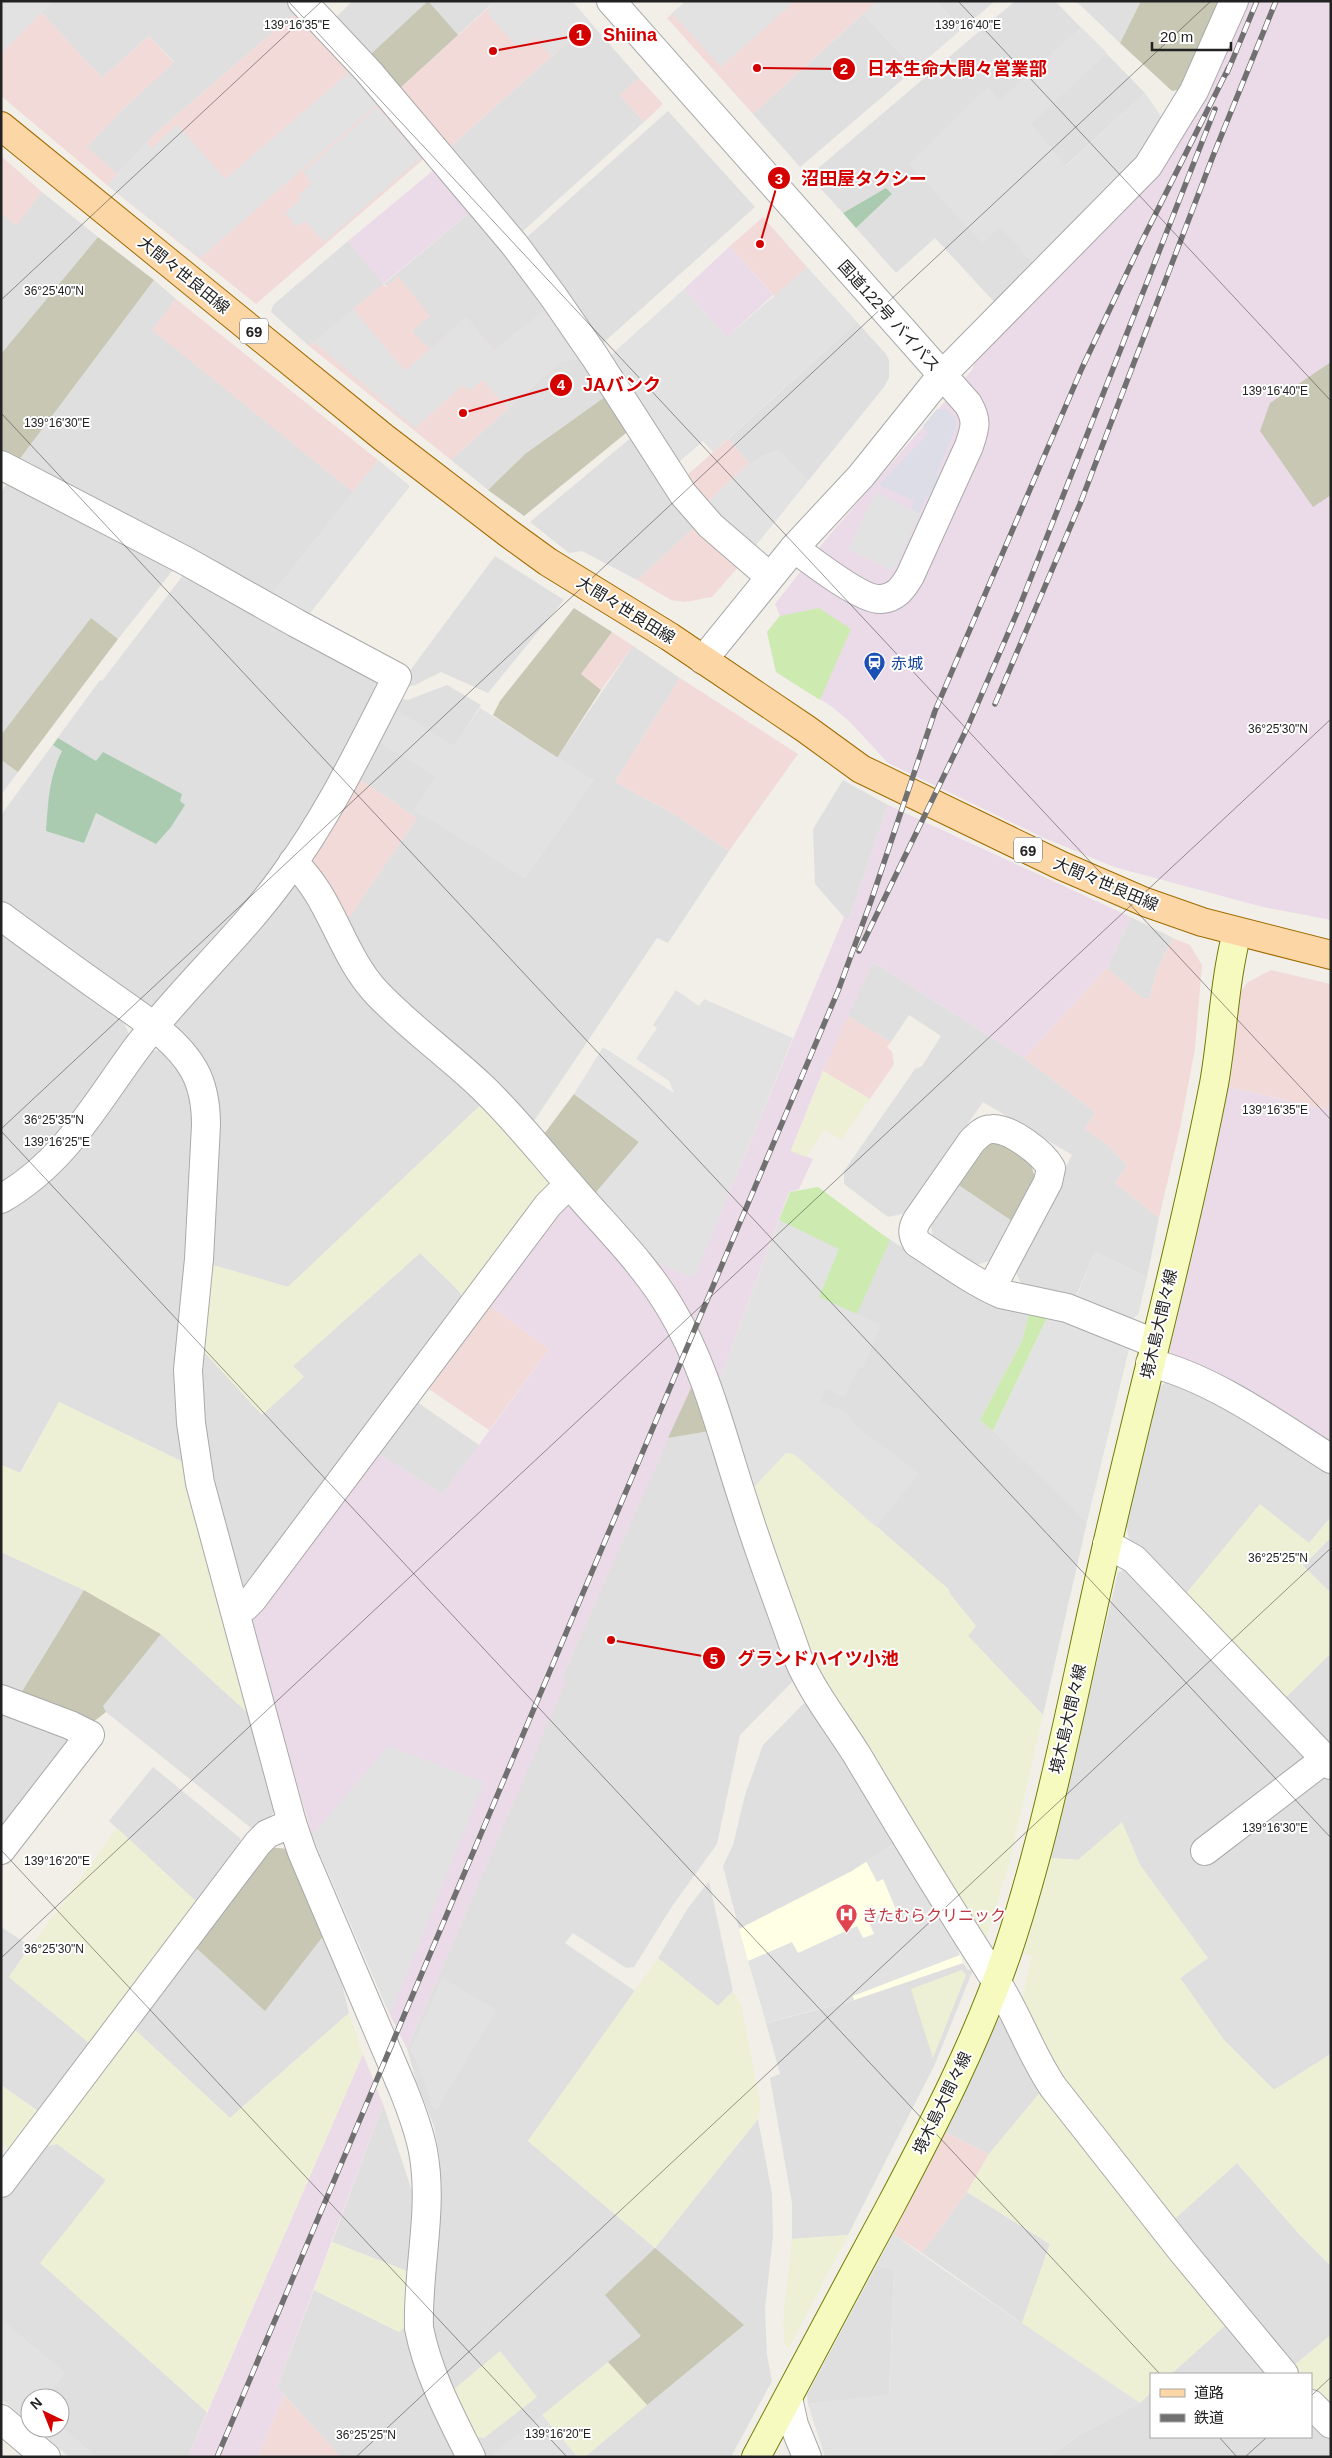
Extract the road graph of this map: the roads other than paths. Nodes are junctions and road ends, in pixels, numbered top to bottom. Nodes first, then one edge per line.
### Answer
1 (302, 1) edge
2 (611, 1) edge
3 (1234, 1) edge
4 (1, 126) edge
5 (942, 375) junction
6 (1, 465) edge
7 (794, 548) junction
8 (770, 577) junction
9 (703, 660) junction
10 (293, 862) junction
11 (1, 916) edge
12 (1237, 932) junction
13 (1331, 955) edge
14 (155, 1028) junction
15 (569, 1184) junction
16 (1, 1199) edge
17 (991, 1290) junction
18 (1152, 1353) junction
19 (1331, 1459) edge
20 (1107, 1544) junction
21 (235, 1611) junction
22 (1, 1699) edge
23 (1328, 1762) edge
24 (292, 1822) junction
25 (1, 1850) edge
26 (1205, 1851) dead end
27 (997, 1982) junction
28 (1, 2183) edge
29 (1283, 2373) edge
30 (788, 2398) junction
31 (1312, 2405) edge
32 (1, 2419) edge
33 (1331, 2424) edge
34 (46, 2457) edge
35 (471, 2457) edge
36 (756, 2457) edge
37 (807, 2457) edge

1 - 8 street
2 - 5 street, 国道122号 バイパス
3 - 5 street
4 - 9 main road, 大間々世良田線 / 69
5 - 7 street, 国道122号 バイパス
5 - 7 street
6 - 10 street
7 - 8 street, 国道122号 バイパス
8 - 9 street, 国道122号 バイパス
9 - 12 main road, 大間々世良田線 / 69
10 - 14 street
10 - 15 street
11 - 14 street
12 - 13 main road, 大間々世良田線 / 69
12 - 18 main road, 境木島大間々線
14 - 16 street
14 - 21 street
15 - 21 street
15 - 27 street
17 - 17 street
17 - 18 street
18 - 19 street
18 - 20 main road, 境木島大間々線
20 - 23 street
20 - 27 main road, 境木島大間々線
21 - 24 street
22 - 25 street
23 - 26 street
24 - 28 street
24 - 35 street
27 - 29 street
27 - 30 main road, 境木島大間々線
30 - 36 main road, 境木島大間々線
30 - 37 street
31 - 33 street
32 - 34 street

